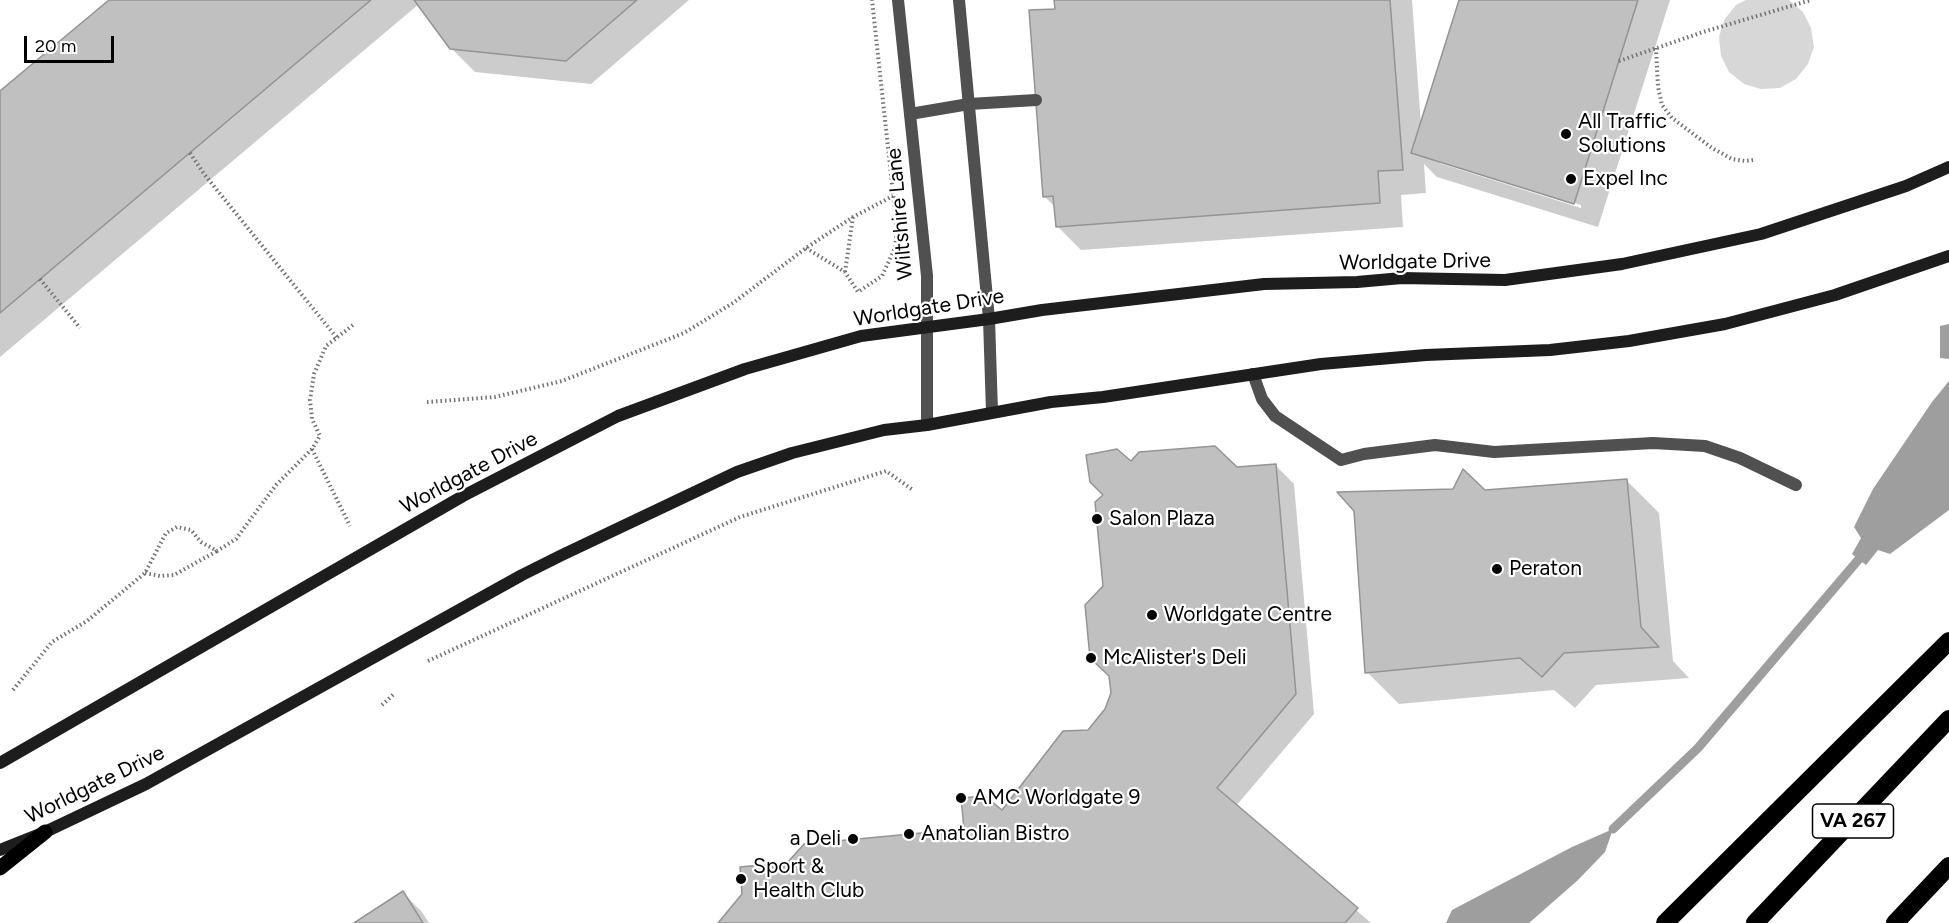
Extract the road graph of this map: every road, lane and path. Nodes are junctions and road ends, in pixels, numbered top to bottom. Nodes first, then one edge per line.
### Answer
1 (872, 0) edge
2 (898, 0) edge
3 (959, 0) edge
4 (1811, 0) edge
5 (1656, 48) junction
6 (1619, 61) dead end
7 (1036, 100) dead end
8 (969, 104) junction
9 (910, 114) junction
10 (190, 153) dead end
11 (1753, 160) dead end
12 (1949, 167) edge
13 (892, 196) junction
14 (853, 217) junction
15 (806, 248) junction
16 (1949, 256) edge
17 (845, 272) junction
18 (40, 279) dead end
19 (989, 319) junction
20 (353, 325) dead end
21 (927, 327) junction
22 (80, 328) dead end
23 (337, 338) junction
24 (1254, 374) junction
25 (427, 402) dead end
26 (992, 412) junction
27 (927, 424) junction
28 (312, 449) junction
29 (1796, 485) dead end
30 (913, 490) dead end
31 (350, 526) dead end
32 (217, 551) junction
33 (145, 573) junction
34 (1949, 641) edge
35 (428, 661) dead end
36 (13, 690) dead end
37 (395, 693) dead end
38 (382, 705) dead end
39 (1949, 719) edge
40 (0, 763) edge
41 (45, 832) junction
42 (0, 850) edge
43 (1949, 866) edge
44 (0, 868) edge
45 (1665, 923) edge
46 (1755, 923) edge
47 (1895, 923) edge

1 - 13 path
2 - 9 street, Wiltshire Lane
3 - 8 street
4 - 5 path
5 - 6 path
5 - 11 path
7 - 8 street
8 - 9 street
8 - 19 street
9 - 21 street, Wiltshire Lane
10 - 23 path
12 - 19 street, Worldgate Drive
13 - 14 path
13 - 17 path
14 - 15 path
14 - 17 path
15 - 17 path
15 - 25 path
16 - 24 street, Worldgate Drive
18 - 22 path
19 - 21 street, Worldgate Drive
19 - 26 street
20 - 23 path
21 - 27 street, Wiltshire Lane
21 - 40 street, Worldgate Drive
23 - 28 path
24 - 26 street, Worldgate Drive
24 - 29 street
26 - 27 street, Worldgate Drive
27 - 41 street, Worldgate Drive
28 - 31 path
28 - 32 path
30 - 35 path
32 - 33 path
32 - 33 path
33 - 36 path
34 - 45 highway
37 - 38 path
39 - 46 highway, VA 267
41 - 42 street, Worldgate Drive
41 - 44 main road
43 - 47 highway

